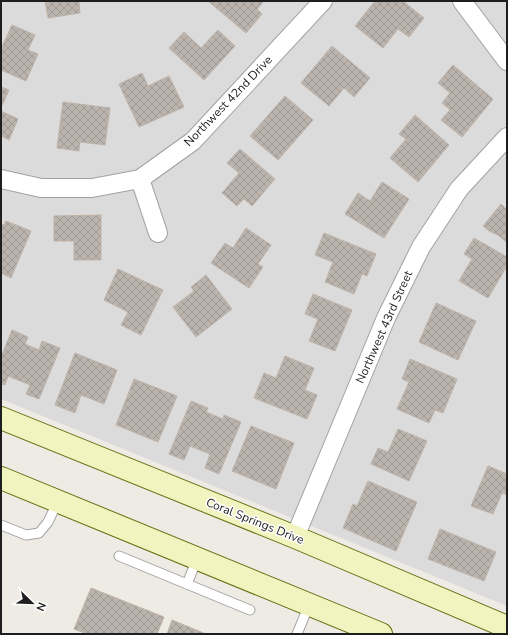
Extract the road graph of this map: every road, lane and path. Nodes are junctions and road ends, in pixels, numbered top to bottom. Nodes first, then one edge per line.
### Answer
1 (323, 1) edge
2 (462, 1) edge
3 (507, 61) edge
4 (507, 137) edge
5 (1, 178) edge
6 (140, 178) junction
7 (158, 233) dead end
8 (1, 418) edge
9 (1, 478) edge
10 (58, 501) junction
11 (1, 524) edge
12 (294, 537) junction
13 (119, 556) dead end
14 (197, 559) junction
15 (187, 584) junction
16 (309, 605) junction
17 (250, 610) dead end
18 (505, 627) edge
19 (297, 634) edge
20 (381, 634) edge

1 - 6 street, Northwest 42nd Drive
2 - 3 street
4 - 12 street, Northwest 43rd Street
5 - 6 street, Northwest 42nd Drive
6 - 7 street
8 - 12 main road, Coral Springs Drive
9 - 10 main road
10 - 11 lane
10 - 14 main road
12 - 18 main road, Coral Springs Drive
13 - 15 lane
14 - 15 lane
14 - 16 main road
15 - 17 lane
16 - 19 lane
16 - 20 main road

